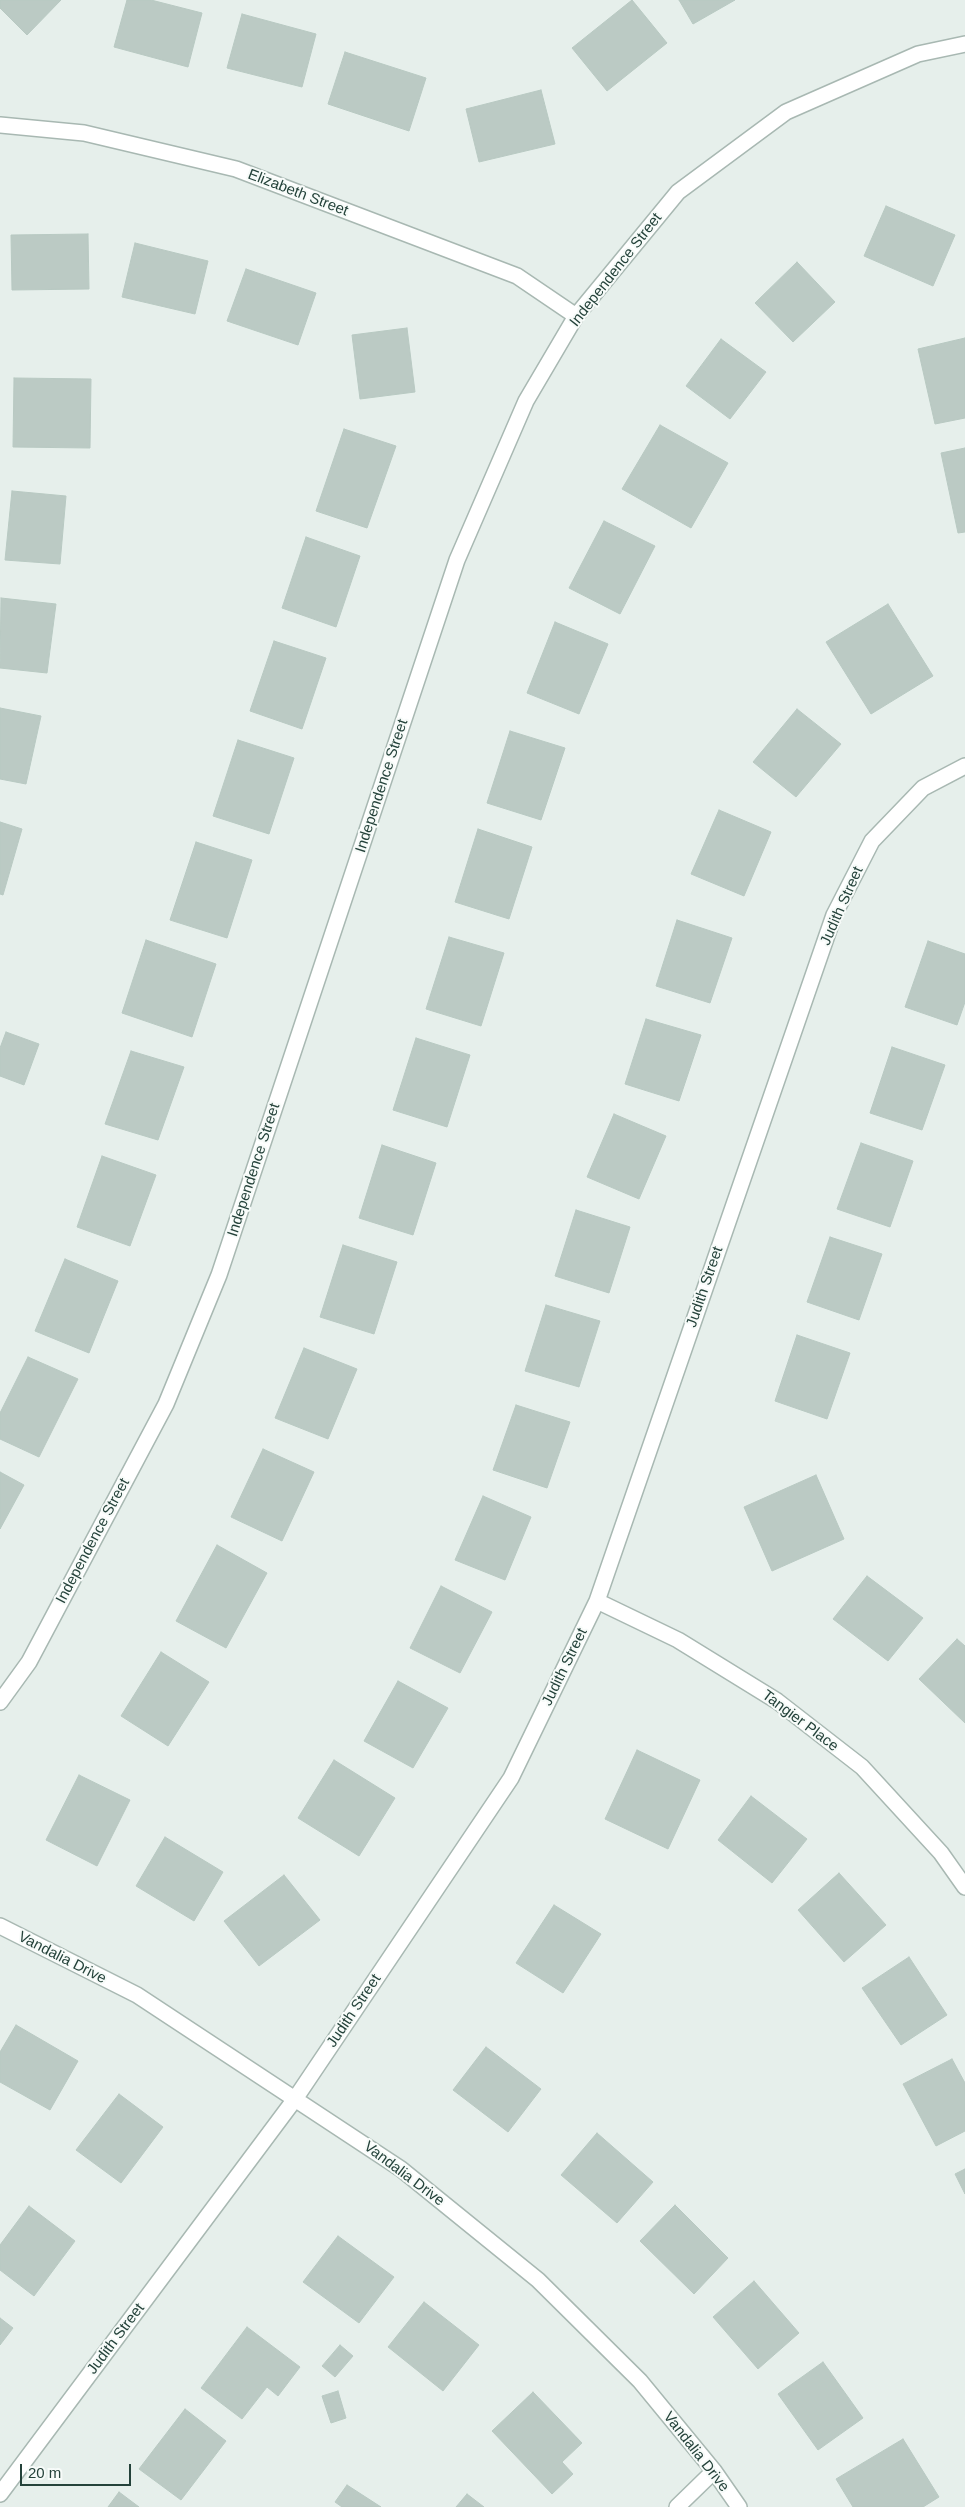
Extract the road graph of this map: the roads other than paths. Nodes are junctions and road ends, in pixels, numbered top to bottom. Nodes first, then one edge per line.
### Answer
1 (965, 44) edge
2 (0, 125) edge
3 (576, 316) junction
4 (965, 766) edge
5 (597, 1601) junction
6 (0, 1702) edge
7 (965, 1887) edge
8 (0, 1926) edge
9 (295, 2099) junction
10 (714, 2471) junction
11 (0, 2494) edge
12 (677, 2507) edge
13 (739, 2507) edge

1 - 3 street, Independence Street
2 - 3 street, Elizabeth Street
3 - 6 street, Independence Street
4 - 5 street, Judith Street
5 - 7 street, Tangier Place
5 - 9 street, Judith Street
8 - 9 street, Vandalia Drive
9 - 10 street, Vandalia Drive
9 - 11 street, Judith Street
10 - 12 street
10 - 13 street, Vandalia Drive

